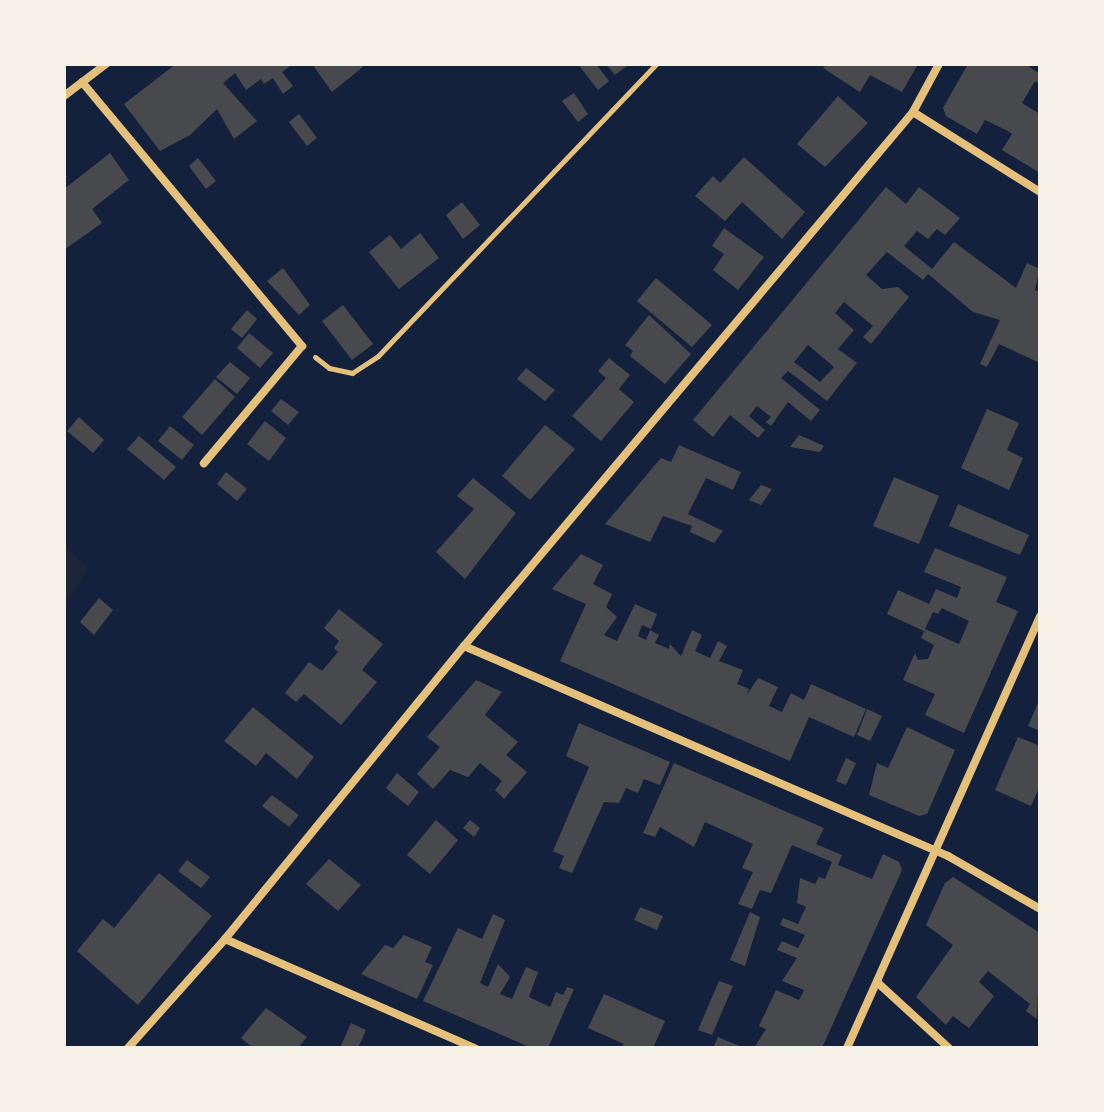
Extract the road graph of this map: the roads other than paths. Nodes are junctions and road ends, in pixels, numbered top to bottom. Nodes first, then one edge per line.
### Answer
1 (106, 64) edge
2 (939, 64) edge
3 (82, 82) junction
4 (64, 96) edge
5 (913, 112) junction
6 (1040, 192) edge
7 (204, 463) dead end
8 (1040, 616) edge
9 (464, 646) junction
10 (934, 850) junction
11 (1040, 909) edge
12 (225, 939) junction
13 (878, 983) junction
14 (128, 1048) edge
15 (475, 1048) edge
16 (847, 1048) edge
17 (949, 1048) edge

1 - 3 street
2 - 5 street
3 - 4 street
3 - 7 street
5 - 6 street
5 - 9 street
8 - 10 street
9 - 10 street
9 - 12 street
10 - 11 street
10 - 13 street
12 - 14 street
12 - 15 street
13 - 16 street
13 - 17 street

